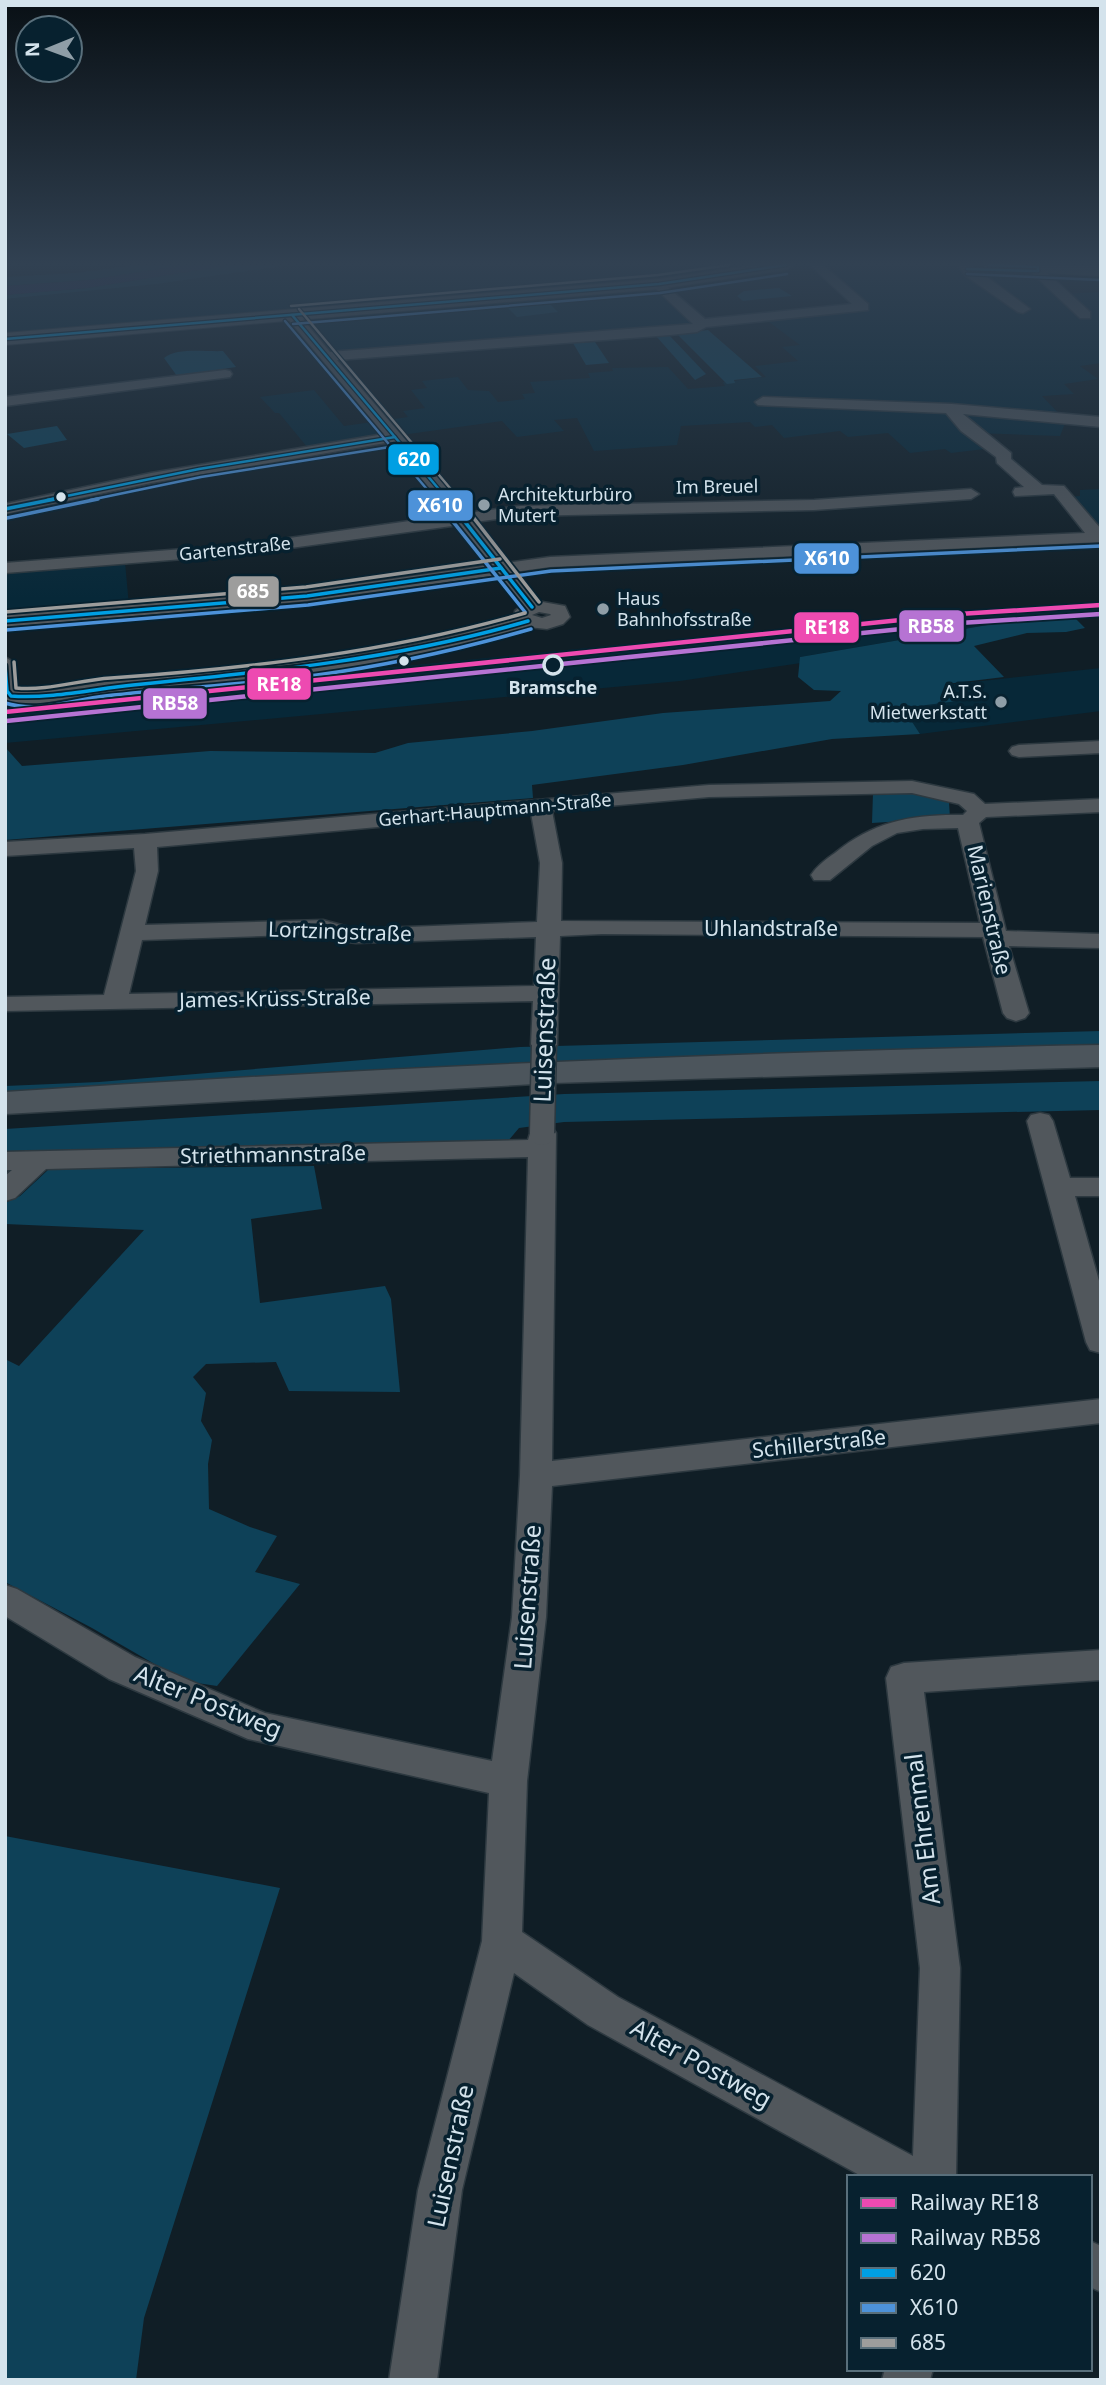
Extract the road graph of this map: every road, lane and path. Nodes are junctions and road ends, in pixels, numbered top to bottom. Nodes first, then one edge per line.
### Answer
1 (204, 376) edge
2 (345, 376) edge
3 (9, 398) edge
4 (763, 402) dead end
5 (952, 409) junction
6 (1101, 422) edge
7 (395, 437) junction
8 (1039, 491) junction
9 (1012, 492) dead end
10 (971, 494) dead end
11 (814, 505) junction
12 (5, 509) edge
13 (463, 518) junction
14 (833, 537) junction
15 (1100, 537) edge
16 (5, 568) edge
17 (501, 568) junction
18 (5, 621) edge
19 (5, 663) edge
20 (1101, 747) edge
21 (1020, 751) dead end
22 (540, 805) junction
23 (1101, 805) edge
24 (974, 817) junction
25 (145, 841) junction
26 (5, 849) edge
27 (822, 875) dead end
28 (547, 929) junction
29 (133, 933) junction
30 (995, 934) junction
31 (1101, 941) edge
32 (545, 993) junction
33 (114, 1003) junction
34 (5, 1004) edge
35 (1016, 1013) dead end
36 (1101, 1056) edge
37 (1101, 1071) edge
38 (5, 1103) edge
39 (5, 1118) edge
40 (1040, 1121) dead end
41 (542, 1140) junction
42 (39, 1160) junction
43 (5, 1161) edge
44 (1057, 1187) junction
45 (1101, 1187) edge
46 (5, 1192) edge
47 (1101, 1340) edge
48 (1101, 1411) edge
49 (536, 1475) junction
50 (5, 1599) edge
51 (1101, 1665) edge
52 (508, 1781) junction
53 (502, 1941) junction
54 (903, 2175) edge
55 (934, 2175) edge
56 (413, 2380) edge

1 - 3 street
2 - 7 street
4 - 5 street
5 - 6 street
5 - 8 street
7 - 12 street
7 - 13 street
8 - 9 street
8 - 15 street
10 - 11 street, Im Breuel
11 - 13 street, Im Breuel
11 - 14 street
13 - 16 street, Gartenstraße
13 - 17 street
14 - 15 street
14 - 17 street
17 - 18 street
17 - 19 street
20 - 21 street
22 - 24 street, Gerhart-Hauptmann-Straße
22 - 25 street, Gerhart-Hauptmann-Straße
22 - 28 street, Luisenstraße
23 - 24 street
24 - 27 street
24 - 30 street, Marienstraße
25 - 26 street, Gerhart-Hauptmann-Straße
25 - 29 street
28 - 29 street, Lortzingstraße
28 - 30 street, Uhlandstraße
28 - 32 street, Luisenstraße
29 - 33 street
30 - 31 street, Uhlandstraße
30 - 35 street, Marienstraße
32 - 33 street, James-Krüss-Straße
32 - 41 street, Luisenstraße, bridge
33 - 34 street, James-Krüss-Straße
36 - 38 highway
37 - 39 highway
40 - 44 street
41 - 42 street, Striethmannstraße
41 - 49 street, Luisenstraße
42 - 43 street, Striethmannstraße
42 - 46 street
44 - 45 street
44 - 47 street
48 - 49 street, Schillerstraße
49 - 52 street, Luisenstraße
50 - 52 street, Alter Postweg
51 - 55 street, Am Ehrenmal
52 - 53 street, Luisenstraße
53 - 54 street, Alter Postweg
53 - 56 street, Luisenstraße

